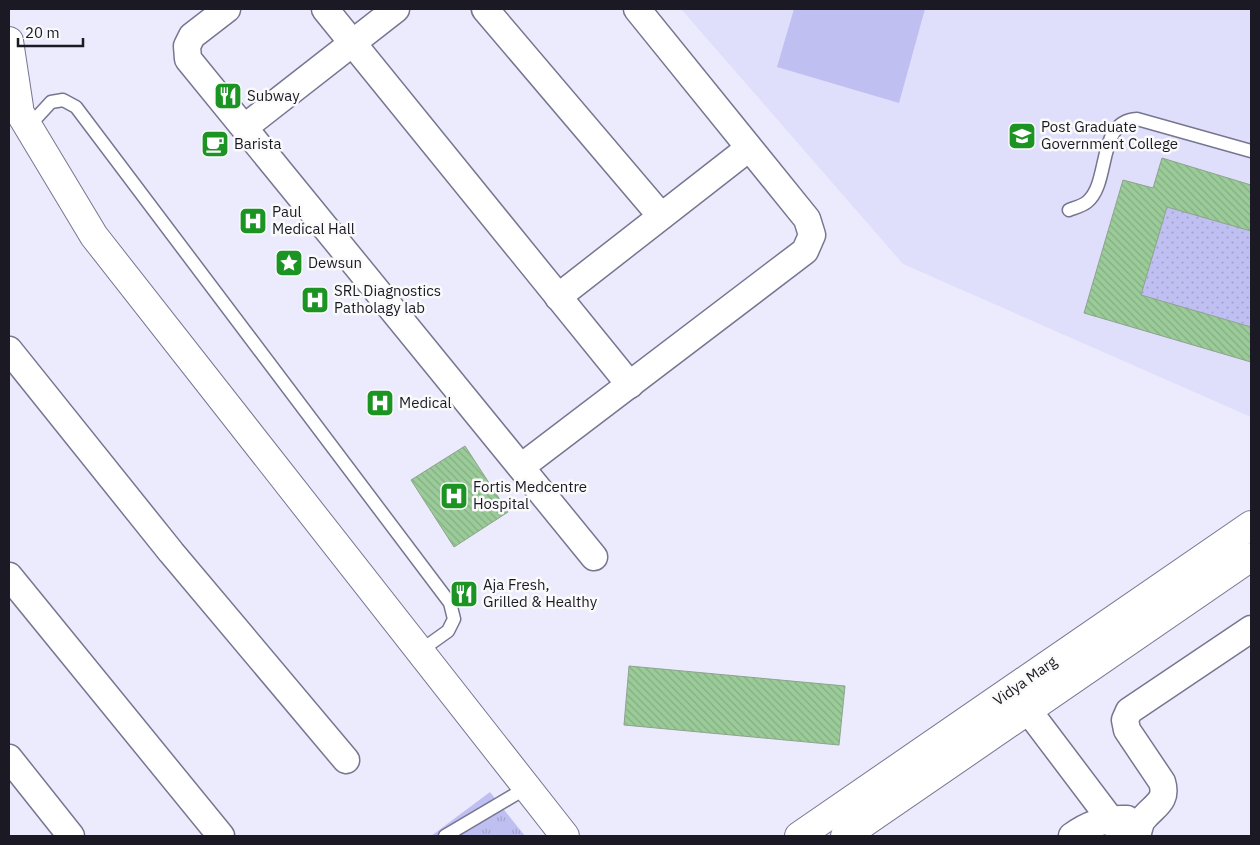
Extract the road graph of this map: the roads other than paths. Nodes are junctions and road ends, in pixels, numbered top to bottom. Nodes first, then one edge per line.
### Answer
1 (227, 9) edge
2 (324, 9) edge
3 (396, 9) edge
4 (485, 9) edge
5 (637, 9) edge
6 (9, 41) edge
7 (351, 42) junction
8 (9, 88) edge
9 (24, 120) junction
10 (246, 127) junction
11 (749, 148) junction
12 (1251, 151) edge
13 (1069, 210) dead end
14 (661, 216) junction
15 (558, 297) junction
16 (9, 350) edge
17 (630, 385) junction
18 (522, 467) junction
19 (1251, 525) edge
20 (594, 557) dead end
21 (1251, 557) edge
22 (9, 576) edge
23 (1251, 629) edge
24 (420, 651) junction
25 (1020, 700) junction
26 (9, 758) edge
27 (346, 760) dead end
28 (526, 788) junction
29 (1117, 827) edge
30 (1140, 828) edge
31 (71, 836) edge
32 (221, 836) edge
33 (445, 836) edge
34 (564, 836) edge
35 (800, 836) edge
36 (846, 836) edge
37 (1072, 836) edge

1 - 10 street
2 - 7 street
3 - 7 street
4 - 14 street
5 - 11 street
6 - 9 main road
7 - 10 street
7 - 15 street
8 - 9 main road
9 - 24 main road
9 - 24 lane
10 - 18 street
11 - 14 street
11 - 17 street
12 - 13 lane
14 - 15 street
15 - 17 street
16 - 27 street
17 - 18 street
18 - 20 street
19 - 25 main road, Vidya Marg
21 - 25 main road, Vidya Marg
22 - 32 street
23 - 30 street
24 - 28 main road
25 - 29 street
25 - 35 main road, Vidya Marg
25 - 36 main road, Vidya Marg
26 - 31 street
28 - 33 lane
28 - 34 main road
29 - 30 street
29 - 37 street

